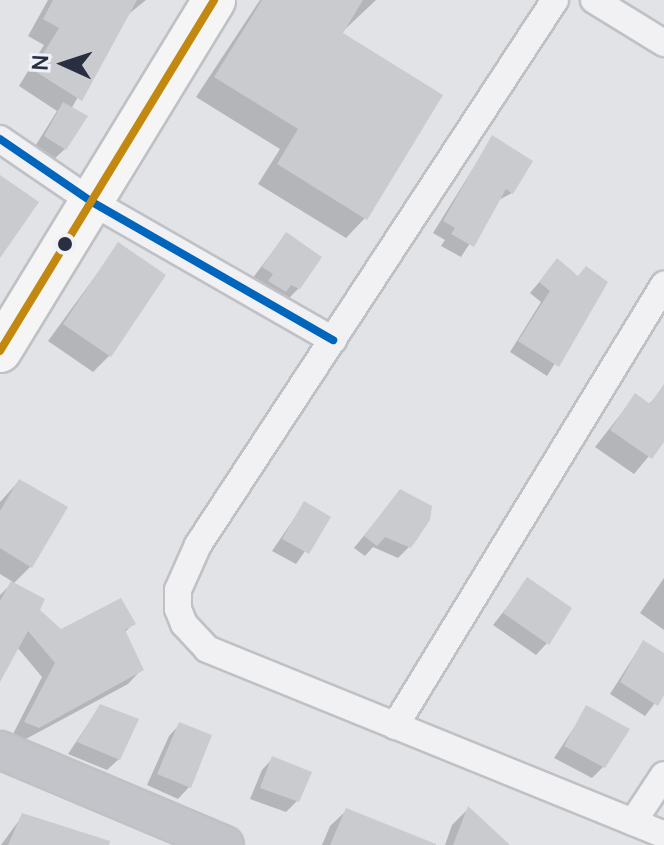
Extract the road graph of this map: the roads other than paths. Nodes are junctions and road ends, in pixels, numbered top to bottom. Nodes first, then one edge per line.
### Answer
1 (214, 0) edge
2 (555, 0) edge
3 (594, 0) edge
4 (661, 31) edge
5 (0, 139) edge
6 (92, 202) junction
7 (664, 285) edge
8 (333, 340) junction
9 (0, 351) edge
10 (395, 726) junction
11 (0, 750) edge
12 (664, 775) edge
13 (633, 822) junction
14 (664, 835) edge
15 (225, 845) edge

1 - 6 main road
2 - 8 street
3 - 4 street
5 - 6 street
6 - 8 street
6 - 9 main road
7 - 10 street
8 - 10 street
10 - 13 street
11 - 15 main road
12 - 13 street
13 - 14 street

